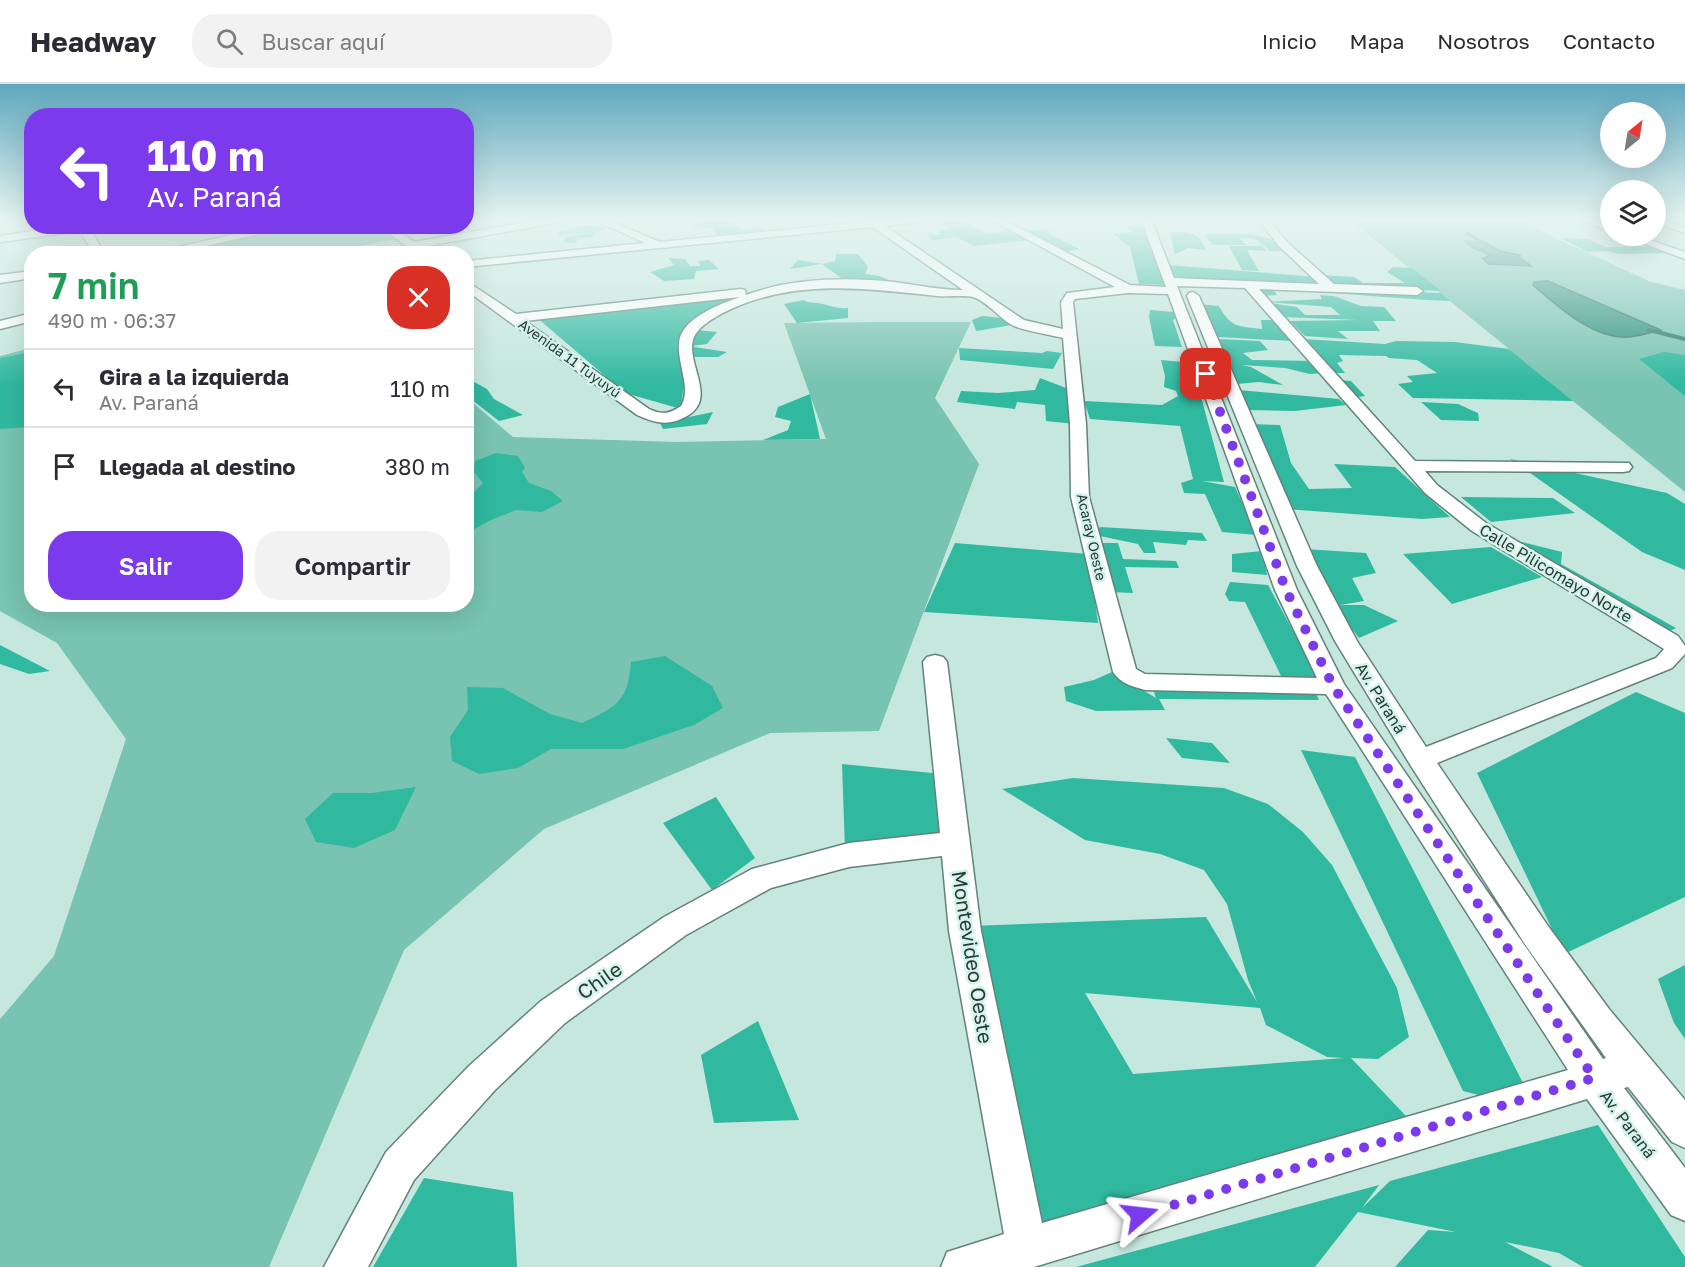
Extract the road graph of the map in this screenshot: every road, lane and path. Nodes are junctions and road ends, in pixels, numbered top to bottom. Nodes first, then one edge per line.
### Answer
1 (949, 274) edge
2 (1100, 274) edge
3 (1173, 274) edge
4 (1175, 274) edge
5 (1316, 274) edge
6 (24, 275) edge
7 (0, 279) edge
8 (1178, 285) junction
9 (1249, 285) junction
10 (1331, 288) junction
11 (783, 289) junction
12 (1128, 289) junction
13 (474, 290) edge
14 (1417, 291) dead end
15 (976, 293) junction
16 (515, 318) junction
17 (24, 319) edge
18 (0, 325) edge
19 (1069, 335) junction
20 (1410, 466) junction
21 (1623, 467) dead end
22 (1260, 519) junction
23 (1288, 520) junction
24 (934, 662) dead end
25 (1333, 686) junction
26 (1420, 759) junction
27 (954, 843) junction
28 (1636, 1067) junction
29 (1594, 1078) junction
30 (1685, 1129) edge
31 (1685, 1201) edge
32 (1027, 1249) junction
33 (345, 1267) edge
34 (962, 1267) edge

1 - 15 street
2 - 12 street
3 - 8 street, Av. Paraná
4 - 8 street, Av. Paraná
5 - 10 street
6 - 7 street
8 - 9 street, Acaray Oeste
8 - 12 street, Acaray Oeste
8 - 22 street, Av. Paraná
8 - 23 street, Av. Paraná
9 - 10 street, Acaray Oeste
9 - 20 street, Calle Pilicomayo Norte
10 - 14 street, Acaray Oeste
11 - 15 street
11 - 16 street
11 - 16 street, Avenida 11 Tuyuyú
12 - 19 street, Acaray Oeste
13 - 16 street, Avenida 11 Tuyuyú
15 - 19 street
17 - 18 street
19 - 25 street, Acaray Oeste
20 - 21 street
20 - 26 street, Calle Pilicomayo Norte
22 - 23 street
22 - 25 street, Av. Paraná
23 - 26 street, Av. Paraná
24 - 27 street, Montevideo Oeste
25 - 29 street, Av. Paraná
26 - 28 street, Av. Paraná
27 - 32 street, Montevideo Oeste
27 - 33 street, Chile
28 - 29 street
28 - 30 street, Av. Paraná
29 - 31 street, Av. Paraná
29 - 32 street
32 - 34 street

